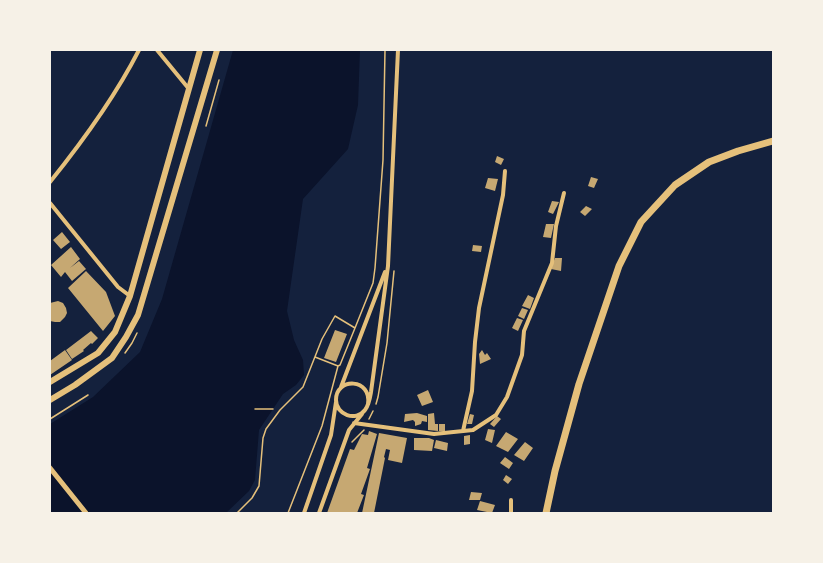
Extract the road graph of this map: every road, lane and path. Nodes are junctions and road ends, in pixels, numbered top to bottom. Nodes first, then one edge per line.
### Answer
1 (139, 50) edge
2 (157, 50) edge
3 (200, 50) edge
4 (217, 50) edge
5 (385, 50) edge
6 (398, 50) edge
7 (219, 80) dead end
8 (189, 90) junction
9 (206, 126) dead end
10 (773, 141) edge
11 (505, 172) dead end
12 (50, 182) edge
13 (564, 193) dead end
14 (50, 204) edge
15 (388, 266) junction
16 (130, 296) junction
17 (355, 328) junction
18 (315, 356) junction
19 (338, 366) junction
20 (50, 382) edge
21 (341, 388) junction
22 (88, 395) dead end
23 (336, 397) junction
24 (50, 400) edge
25 (368, 404) junction
26 (255, 408) dead end
27 (273, 409) dead end
28 (366, 409) junction
29 (50, 419) edge
30 (354, 423) junction
31 (463, 431) junction
32 (50, 468) edge
33 (511, 500) dead end
34 (86, 513) edge
35 (238, 513) edge
36 (288, 513) edge
37 (304, 513) edge
38 (319, 513) edge
39 (511, 513) edge
40 (546, 513) edge

1 - 12 street
2 - 8 street
3 - 8 main road
4 - 24 main road
5 - 17 path
6 - 15 street
7 - 9 path
8 - 16 main road
10 - 40 highway
11 - 31 street
13 - 31 street
14 - 16 street
15 - 21 street
15 - 25 street
16 - 20 main road
17 - 18 path
17 - 19 path
18 - 19 path
18 - 35 path
19 - 36 path
21 - 23 street
21 - 25 street
22 - 29 path
23 - 28 street
23 - 37 street
25 - 28 street
26 - 27 path
28 - 30 street
30 - 31 street
30 - 38 street
32 - 34 street
33 - 39 street

